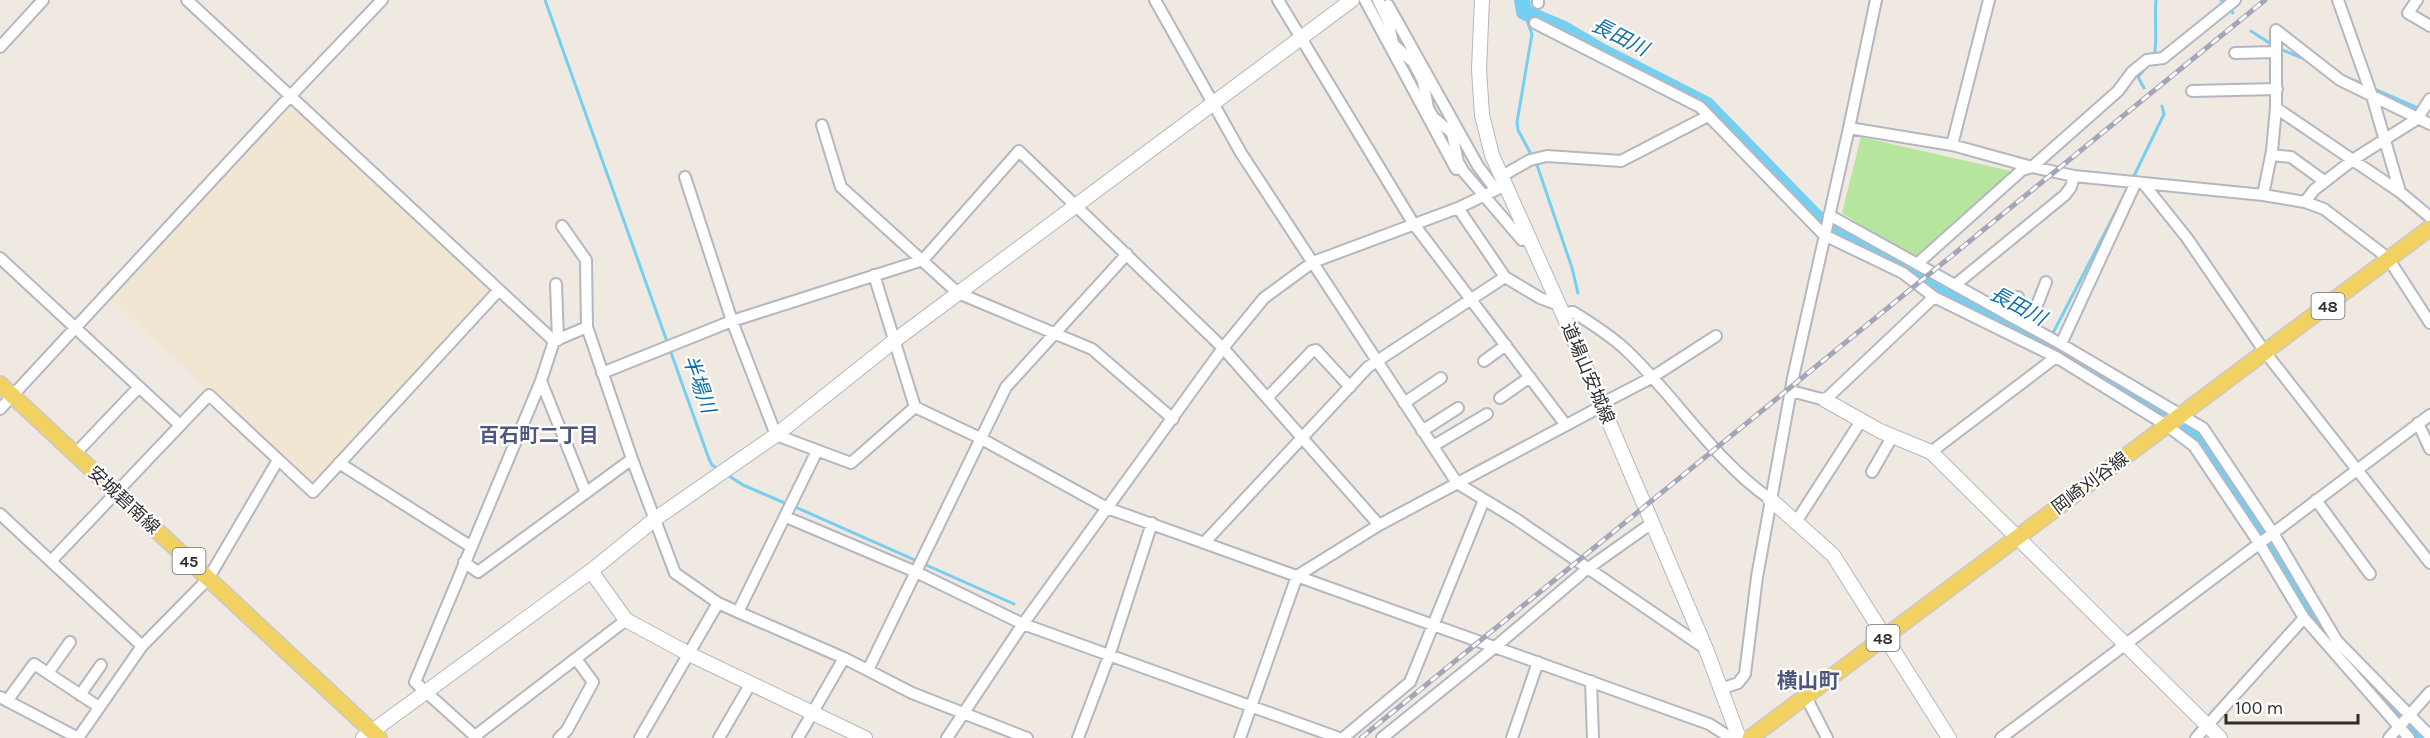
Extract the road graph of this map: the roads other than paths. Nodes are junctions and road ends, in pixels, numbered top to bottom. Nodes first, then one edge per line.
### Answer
1 (43, 0) edge
2 (187, 0) edge
3 (382, 0) edge
4 (1155, 0) edge
5 (1278, 0) edge
6 (1352, 0) edge
7 (1365, 0) edge
8 (1378, 0) edge
9 (1385, 0) edge
10 (1482, 0) edge
11 (1875, 0) edge
12 (1989, 0) edge
13 (2235, 0) edge
14 (2338, 0) edge
15 (2417, 0) edge
16 (1535, 23) dead end
17 (2430, 27) edge
18 (1301, 38) junction
19 (0, 47) edge
20 (2276, 52) junction
21 (2235, 53) dead end
22 (2277, 89) junction
23 (2192, 91) dead end
24 (290, 96) junction
25 (2372, 96) junction
26 (2430, 99) edge
27 (1213, 105) junction
28 (2276, 108) junction
29 (1708, 116) junction
30 (2417, 119) junction
31 (2430, 124) edge
32 (822, 125) dead end
33 (1849, 128) junction
34 (2384, 140) junction
35 (1952, 145) junction
36 (2272, 155) junction
37 (2354, 159) junction
38 (2032, 167) junction
39 (2074, 176) junction
40 (686, 177) dead end
41 (2324, 182) junction
42 (1502, 183) junction
43 (2139, 183) junction
44 (2400, 192) junction
45 (2263, 195) junction
46 (1480, 197) junction
47 (2305, 202) junction
48 (1075, 206) junction
49 (1458, 208) junction
50 (1828, 217) junction
51 (2430, 217) edge
52 (1413, 223) junction
53 (562, 226) dead end
54 (2430, 228) edge
55 (1825, 233) junction
56 (1522, 240) dead end
57 (1127, 255) junction
58 (0, 258) edge
59 (2388, 258) junction
60 (923, 260) junction
61 (1313, 262) junction
62 (1917, 264) junction
63 (874, 275) junction
64 (1505, 277) junction
65 (2046, 282) dead end
66 (556, 284) dead end
67 (1955, 285) junction
68 (500, 290) junction
69 (958, 293) junction
70 (1934, 297) junction
71 (2018, 297) dead end
72 (1472, 299) junction
73 (1561, 309) junction
74 (2010, 316) junction
75 (732, 321) junction
76 (2430, 323) edge
77 (587, 327) junction
78 (2029, 327) junction
79 (75, 328) junction
80 (1054, 334) junction
81 (1716, 336) dead end
82 (556, 340) junction
83 (894, 342) junction
84 (2061, 344) junction
85 (1506, 345) junction
86 (1223, 348) junction
87 (2265, 352) junction
88 (2056, 357) junction
89 (1376, 360) junction
90 (1484, 361) dead end
91 (602, 373) junction
92 (1530, 377) junction
93 (1441, 378) dead end
94 (1651, 378) junction
95 (541, 381) junction
96 (0, 384) edge
97 (139, 387) junction
98 (1350, 387) junction
99 (1791, 391) junction
100 (12, 396) junction
101 (1267, 398) junction
102 (1500, 398) dead end
103 (1825, 400) junction
104 (1404, 403) junction
105 (1602, 405) junction
106 (915, 407) junction
107 (1458, 408) dead end
108 (0, 409) edge
109 (1487, 414) dead end
110 (2181, 415) junction
111 (2430, 415) edge
112 (1173, 418) junction
113 (1861, 421) junction
114 (2418, 423) junction
115 (1565, 424) junction
116 (180, 425) junction
117 (2166, 425) junction
118 (1422, 431) junction
119 (776, 435) junction
120 (1892, 437) junction
121 (980, 438) junction
122 (1302, 438) junction
123 (1433, 446) junction
124 (2430, 449) edge
125 (817, 451) junction
126 (1931, 452) junction
127 (75, 454) junction
128 (632, 459) junction
129 (278, 460) junction
130 (339, 463) junction
131 (2358, 468) junction
132 (1872, 471) dead end
133 (1457, 483) junction
134 (116, 493) junction
135 (586, 493) junction
136 (1770, 498) junction
137 (1484, 500) junction
138 (2316, 501) junction
139 (1107, 508) junction
140 (0, 514) edge
141 (786, 517) junction
142 (655, 519) junction
143 (1796, 522) junction
144 (1152, 523) junction
145 (1652, 523) junction
146 (1379, 525) junction
147 (2017, 537) junction
148 (2266, 538) junction
149 (1204, 543) junction
150 (470, 546) junction
151 (51, 560) junction
152 (464, 562) junction
153 (2430, 563) edge
154 (1587, 569) junction
155 (591, 571) junction
156 (916, 572) junction
157 (2370, 574) dead end
158 (1297, 576) junction
159 (208, 579) junction
160 (718, 603) junction
161 (738, 612) junction
162 (2304, 618) junction
163 (626, 620) junction
164 (1023, 624) junction
165 (1432, 624) junction
166 (1884, 637) junction
167 (70, 642) dead end
168 (142, 646) junction
169 (2125, 646) junction
170 (1496, 647) junction
171 (1706, 649) junction
172 (689, 654) junction
173 (1109, 656) junction
174 (844, 658) junction
175 (576, 659) junction
176 (1538, 662) junction
177 (101, 665) dead end
178 (868, 670) junction
179 (48, 673) junction
180 (1591, 681) junction
181 (751, 683) junction
182 (1721, 689) junction
183 (425, 692) junction
184 (2430, 692) edge
185 (80, 695) junction
186 (1805, 695) junction
187 (3, 699) edge
188 (99, 707) junction
189 (1251, 707) junction
190 (812, 712) junction
191 (964, 714) junction
192 (2403, 721) junction
193 (2207, 725) junction
194 (371, 736) edge
195 (2430, 736) edge
196 (476, 737) edge
197 (559, 738) edge
198 (640, 738) edge
199 (719, 738) edge
200 (798, 738) edge
201 (865, 738) edge
202 (947, 738) edge
203 (1027, 738) edge
204 (1078, 738) edge
205 (1240, 738) edge
206 (1341, 738) edge
207 (1382, 738) edge
208 (1512, 738) edge
209 (1593, 738) edge
210 (1731, 738) edge
211 (1738, 738) edge
212 (1749, 738) edge
213 (1827, 738) edge
214 (1949, 738) edge
215 (2001, 738) edge
216 (2196, 738) edge
217 (2220, 738) edge
218 (2389, 738) edge
219 (2409, 738) edge

1 - 19 street
2 - 24 street
3 - 24 street
4 - 27 street
5 - 18 street
6 - 18 street
7 - 46 street
8 - 46 street
9 - 42 street
10 - 42 street, 道場山安城線
11 - 33 street
12 - 35 street
13 - 38 street
14 - 25 street
15 - 17 street
16 - 29 street
18 - 27 street
18 - 52 street
20 - 21 street
20 - 22 street
20 - 25 street
22 - 23 street
22 - 28 street
24 - 68 street
24 - 79 street
25 - 30 street
25 - 34 street
26 - 30 street
27 - 48 street
27 - 61 street
28 - 36 street
28 - 37 street
29 - 42 street
29 - 55 street
30 - 31 street
30 - 34 street
32 - 60 street
33 - 35 street
33 - 50 street
34 - 37 street
34 - 44 street
35 - 38 street
36 - 41 street
36 - 45 street
37 - 41 street
37 - 44 street
38 - 39 street
38 - 62 street
39 - 43 street
39 - 67 street
40 - 75 street
41 - 47 street
42 - 46 street
42 - 73 street, 道場山安城線
43 - 45 street
43 - 84 street
43 - 87 street
44 - 51 street
45 - 47 street
46 - 49 street
46 - 56 street
47 - 59 street
48 - 57 street
48 - 60 street
48 - 69 street
49 - 52 street
49 - 64 street
50 - 55 street
50 - 62 street
52 - 61 street
52 - 72 street
53 - 77 street
54 - 59 main road, 岡崎刈谷線 / 48
55 - 70 street
55 - 99 street
57 - 80 street
57 - 86 street
58 - 79 street
59 - 76 street
59 - 87 main road, 岡崎刈谷線 / 48
60 - 63 street
60 - 69 street
61 - 86 street
61 - 89 street
62 - 67 street
63 - 75 street
63 - 83 street
64 - 72 street
64 - 73 street
65 - 78 street
66 - 82 street
67 - 74 street
68 - 82 street
68 - 130 street
69 - 80 street
69 - 83 street
70 - 88 street
70 - 103 street
71 - 74 street
72 - 85 street
72 - 89 street
73 - 94 street
73 - 105 street, 道場山安城線
74 - 78 street
75 - 91 street
75 - 119 street
77 - 82 street
77 - 91 street
78 - 84 street
79 - 97 street
79 - 100 street
80 - 112 street
80 - 121 street
81 - 94 street
82 - 95 street
83 - 106 street
83 - 119 street
84 - 110 street
85 - 90 street
85 - 92 street
86 - 101 street
86 - 112 street
87 - 110 main road, 岡崎刈谷線 / 48
87 - 131 street
88 - 117 street
88 - 126 street
89 - 98 street
89 - 104 street
91 - 128 street
92 - 102 street
92 - 115 street
93 - 104 street
94 - 105 street
94 - 136 street
95 - 135 street
95 - 150 street
96 - 100 main road, 安城碧南線 / 45
97 - 116 street
97 - 127 street
98 - 101 street
98 - 122 street
99 - 103 street
99 - 136 street
100 - 108 street
100 - 127 main road, 安城碧南線 / 45
101 - 122 street
103 - 113 street
104 - 118 street
105 - 115 street
105 - 145 street, 道場山安城線
106 - 121 street
106 - 125 street
107 - 118 street
109 - 123 street
110 - 117 main road, 岡崎刈谷線 / 48
110 - 148 street
111 - 114 street
112 - 139 street
113 - 120 street
113 - 143 street
114 - 124 street
114 - 131 street
115 - 133 street
116 - 129 street
116 - 134 street
117 - 147 main road, 岡崎刈谷線 / 48
117 - 148 street
118 - 123 street
119 - 125 street
119 - 142 street
120 - 126 street
120 - 132 street
121 - 139 street
121 - 156 street
122 - 146 street
122 - 149 street
123 - 133 street
125 - 141 street
126 - 147 street
127 - 134 main road, 安城碧南線 / 45
128 - 135 street
128 - 142 street
129 - 130 street
129 - 159 street
130 - 150 street
131 - 138 street
131 - 153 street
133 - 137 street
133 - 146 street
134 - 151 street
134 - 159 main road, 安城碧南線 / 45
135 - 152 street
136 - 143 street
136 - 182 street
137 - 154 street
137 - 165 street
138 - 148 street
138 - 157 street
139 - 144 street
139 - 164 street
140 - 151 street
141 - 156 street
141 - 161 street
142 - 155 street
142 - 160 street
143 - 166 street
144 - 149 street
144 - 173 street
145 - 154 street
145 - 171 street, 道場山安城線
146 - 158 street
147 - 166 main road, 岡崎刈谷線 / 48
147 - 169 street
148 - 162 street
148 - 169 street
148 - 192 street
149 - 158 street
150 - 152 street
151 - 168 street
152 - 183 street
154 - 170 street
154 - 171 street
155 - 163 street
155 - 183 street
156 - 164 street
156 - 178 street
158 - 165 street
158 - 189 street
159 - 168 street
159 - 194 main road, 安城碧南線 / 45
160 - 161 street
160 - 172 street
161 - 174 street
162 - 192 street
162 - 193 street
163 - 172 street
163 - 175 street
164 - 173 street
164 - 191 street
165 - 170 street
165 - 206 street
166 - 186 main road, 岡崎刈谷線 / 48
166 - 214 street
167 - 179 street
168 - 188 street
169 - 193 street
169 - 215 street
170 - 176 street
170 - 207 street
171 - 182 street, 道場山安城線
172 - 181 street
172 - 198 street
173 - 189 street
173 - 204 street
174 - 178 street
174 - 190 street
175 - 196 street
175 - 197 street
176 - 180 street
176 - 208 street
177 - 185 street
178 - 191 street
179 - 185 street
179 - 187 street
180 - 209 street
180 - 210 street
181 - 190 street
181 - 199 street
182 - 211 street, 道場山安城線
183 - 194 street
183 - 196 street
184 - 192 street
185 - 188 street
186 - 212 main road, 岡崎刈谷線 / 48
186 - 213 street
187 - 188 street
189 - 205 street
189 - 206 street
190 - 200 street
190 - 201 street
191 - 202 street
191 - 203 street
192 - 195 street
192 - 218 street
192 - 219 street
193 - 216 street
193 - 217 street

